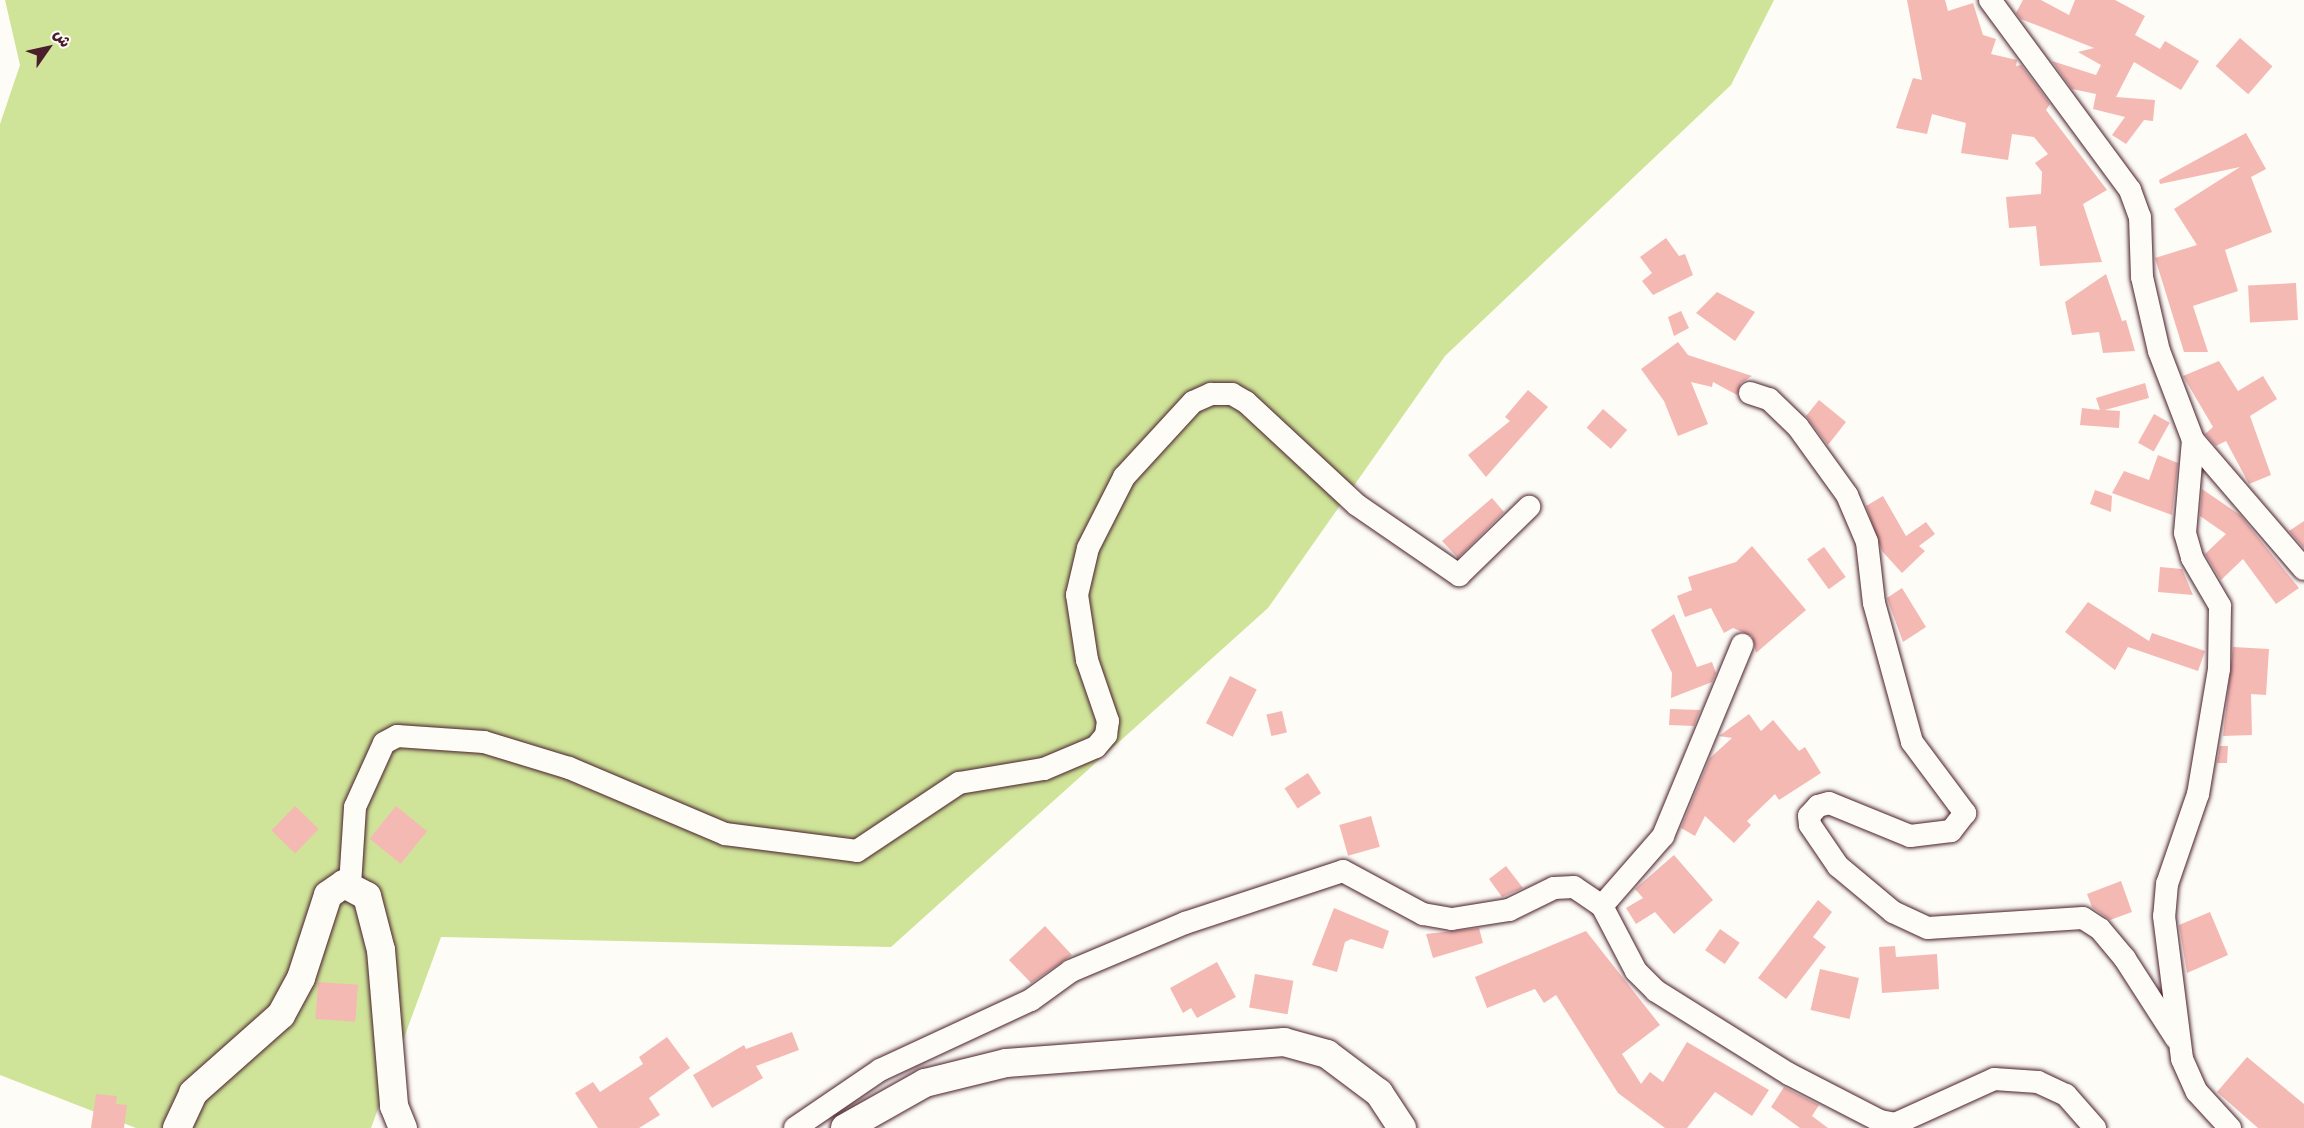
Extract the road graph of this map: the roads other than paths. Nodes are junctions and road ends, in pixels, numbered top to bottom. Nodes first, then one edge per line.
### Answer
1 (1990, 0) edge
2 (1750, 393) dead end
3 (2193, 440) junction
4 (1529, 507) dead end
5 (2304, 569) edge
6 (1742, 645) dead end
7 (350, 885) junction
8 (1602, 906) junction
9 (2176, 1038) junction
10 (177, 1128) edge
11 (403, 1128) edge
12 (795, 1128) edge
13 (845, 1128) edge
14 (1402, 1128) edge
15 (2095, 1128) edge
16 (2230, 1128) edge

1 - 3 street
2 - 9 street
3 - 5 street
3 - 9 street
4 - 7 street
6 - 8 street
7 - 10 street
7 - 11 street
8 - 12 street
8 - 15 street
9 - 16 street
13 - 14 street

